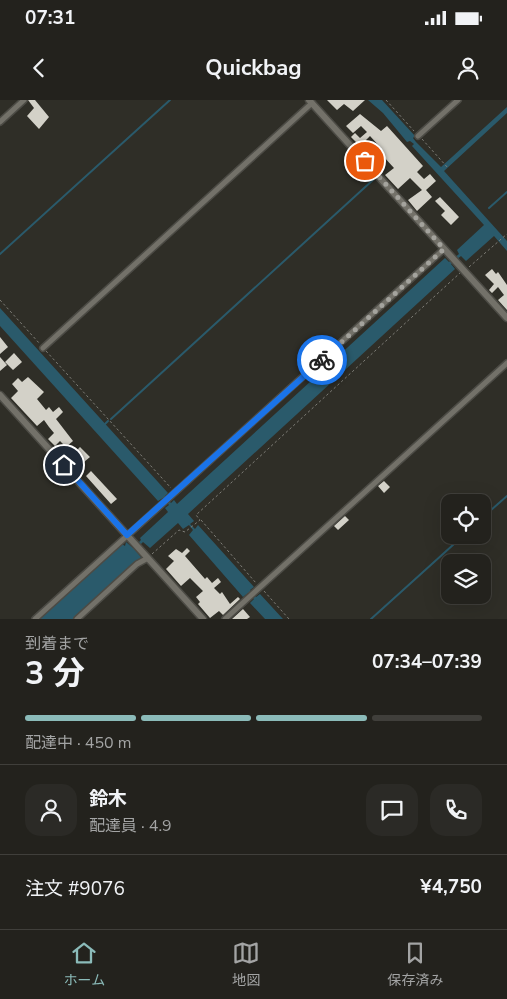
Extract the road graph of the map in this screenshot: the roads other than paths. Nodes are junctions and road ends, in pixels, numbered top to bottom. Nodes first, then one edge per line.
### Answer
1 (24, 100) edge
2 (458, 100) edge
3 (311, 101) edge
4 (0, 122) edge
5 (418, 136) road end
6 (444, 249) junction
7 (507, 318) edge
8 (43, 348) road end
9 (507, 363) edge
10 (0, 395) edge
11 (127, 535) junction
12 (148, 558) junction
13 (35, 619) edge
14 (77, 619) edge
15 (203, 619) edge
16 (225, 619) edge

1 - 4 street
2 - 5 street
3 - 6 street
3 - 8 street
6 - 7 street
6 - 11 street
9 - 16 street
10 - 11 street
11 - 12 street
11 - 13 street
12 - 14 street
12 - 15 street

